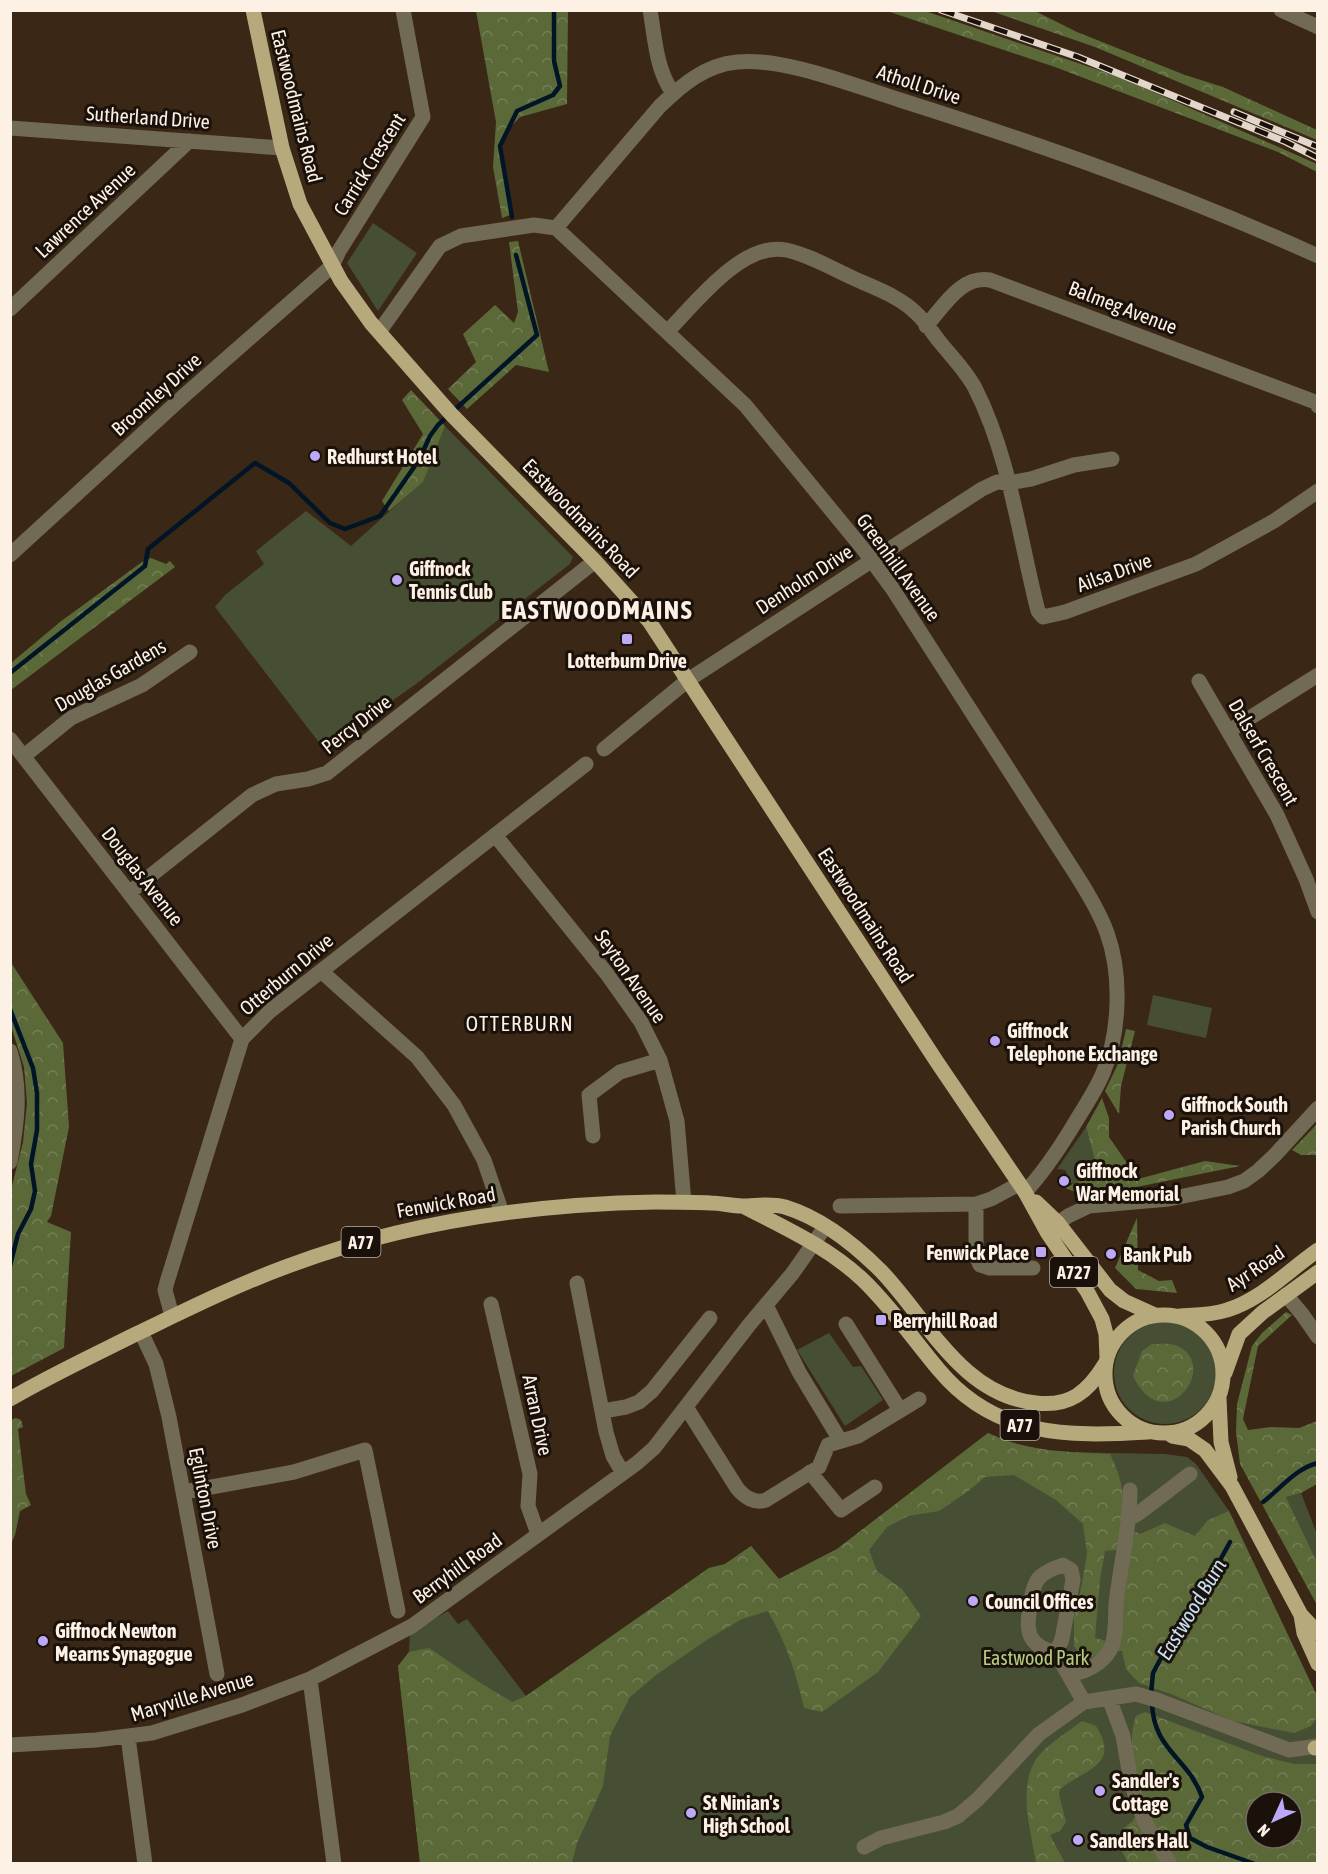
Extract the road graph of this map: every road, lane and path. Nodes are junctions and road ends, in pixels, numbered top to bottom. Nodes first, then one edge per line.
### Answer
1 (253, 10) edge
2 (403, 10) edge
3 (650, 10) edge
4 (1281, 10) edge
5 (1317, 27) edge
6 (673, 93) junction
7 (10, 128) edge
8 (189, 141) junction
9 (282, 148) junction
10 (556, 228) junction
11 (1317, 256) edge
12 (332, 266) junction
13 (18, 294) edge
14 (10, 309) edge
15 (926, 326) junction
16 (379, 332) junction
17 (667, 332) junction
18 (1317, 406) edge
19 (1112, 459) dead end
20 (1008, 483) junction
21 (1317, 491) edge
22 (10, 555) edge
23 (872, 560) junction
24 (595, 561) junction
25 (190, 652) dead end
26 (1317, 675) edge
27 (688, 680) junction
28 (1199, 681) dead end
29 (1229, 731) junction
30 (10, 740) edge
31 (604, 749) dead end
32 (24, 756) junction
33 (586, 764) dead end
34 (495, 836) junction
35 (130, 892) junction
36 (1317, 912) edge
37 (321, 971) junction
38 (242, 1039) junction
39 (10, 1051) edge
40 (660, 1060) junction
41 (1317, 1108) edge
42 (593, 1136) dead end
43 (10, 1162) edge
44 (1022, 1188) junction
45 (684, 1202) junction
46 (976, 1204) junction
47 (743, 1206) junction
48 (840, 1206) dead end
49 (502, 1213) junction
50 (825, 1227) junction
51 (1052, 1228) junction
52 (814, 1243) junction
53 (1317, 1250) edge
54 (1033, 1268) dead end
55 (1317, 1272) edge
56 (577, 1283) dead end
57 (1286, 1295) junction
58 (491, 1304) dead end
59 (766, 1305) junction
60 (172, 1316) junction
61 (1155, 1316) junction
62 (1177, 1316) junction
63 (710, 1318) dead end
64 (846, 1324) dead end
65 (141, 1332) junction
66 (1317, 1337) edge
67 (1106, 1361) junction
68 (1224, 1376) junction
69 (1219, 1398) junction
70 (10, 1399) edge
71 (919, 1399) dead end
72 (686, 1407) junction
73 (900, 1410) junction
74 (603, 1411) junction
75 (1155, 1433) junction
76 (840, 1440) junction
77 (810, 1472) junction
78 (623, 1473) junction
79 (1190, 1474) dead end
80 (1232, 1486) junction
81 (875, 1487) dead end
82 (1130, 1490) dead end
83 (183, 1492) junction
84 (1130, 1518) junction
85 (538, 1534) junction
86 (398, 1611) dead end
87 (1301, 1615) junction
88 (1317, 1633) edge
89 (1056, 1653) junction
90 (1317, 1664) edge
91 (218, 1674) dead end
92 (1069, 1674) junction
93 (310, 1679) junction
94 (1108, 1698) junction
95 (1084, 1702) junction
96 (128, 1737) junction
97 (10, 1745) edge
98 (1317, 1747) edge
99 (864, 1847) dead end
100 (145, 1863) edge
101 (334, 1863) edge
102 (1170, 1863) edge

1 - 9 main road, Eastwoodmains Road / A727
2 - 12 street, Carrick Crescent
3 - 6 street
4 - 5 street
6 - 10 street, Atholl Drive
6 - 11 street, Atholl Drive
7 - 8 street, Sutherland Drive
8 - 9 street, Sutherland Drive
8 - 13 street, Lawrence Avenue
9 - 12 main road, Eastwoodmains Road / A727
10 - 16 street
10 - 17 street, Greenhill Avenue
12 - 16 main road, Eastwoodmains Road / A727
12 - 22 street, Broomley Drive
13 - 14 street, Lawrence Avenue
15 - 17 street
15 - 18 street, Balmeg Avenue
15 - 20 street
16 - 24 main road, Eastwoodmains Road / A727
17 - 23 street, Greenhill Avenue
19 - 20 street, Denholm Drive
20 - 21 street, Ailsa Drive
20 - 23 street, Denholm Drive
23 - 27 street, Denholm Drive
23 - 44 street, Greenhill Avenue
24 - 27 main road, Eastwoodmains Road / A727
24 - 35 street, Percy Drive
25 - 32 street, Douglas Gardens
26 - 29 street
27 - 31 street
27 - 44 main road, Eastwoodmains Road / A727
28 - 29 street, Dalserf Crescent
29 - 36 street, Dalserf Crescent
30 - 32 street, Douglas Avenue
32 - 35 street, Douglas Avenue
33 - 34 street, Otterburn Drive
34 - 37 street, Otterburn Drive
34 - 40 street, Seyton Avenue
35 - 38 street, Douglas Avenue
37 - 38 street, Otterburn Drive
37 - 49 street
38 - 60 street, Otterburn Drive
39 - 43 street
40 - 42 street
40 - 45 street, Seyton Avenue
41 - 51 street
44 - 46 street
44 - 51 main road, Eastwoodmains Road / A727
45 - 47 main road, Fenwick Road / A77
45 - 49 main road, Fenwick Road / A77
46 - 48 street
46 - 54 street
47 - 50 main road, Fenwick Road / A77
47 - 52 main road, Fenwick Road / A77
49 - 60 main road, Fenwick Road / A77
50 - 52 street, Berryhill Road
50 - 67 main road, Fenwick Road / A77
51 - 61 main road, Eastwoodmains Road / A727
51 - 67 main road, Eastwoodmains Road / A727
52 - 59 street, Berryhill Road
52 - 75 main road, Fenwick Road / A77
53 - 62 main road, Ayr Road
55 - 57 main road, Ayr Road
56 - 74 street
57 - 66 street
57 - 68 main road, Ayr Road
58 - 85 street, Arran Drive
59 - 72 street, Berryhill Road
59 - 76 street
60 - 65 main road, Fenwick Road / A77
61 - 62 main road
61 - 67 main road
62 - 68 main road
63 - 74 street
64 - 73 street
65 - 70 main road, Fenwick Road / A77
65 - 83 street, Eglinton Drive
67 - 75 main road
68 - 69 main road
69 - 75 main road
69 - 80 main road
71 - 73 street
72 - 77 street
72 - 78 street, Berryhill Road
73 - 76 street
74 - 78 street
75 - 80 main road
76 - 77 street
77 - 81 street
78 - 85 street, Berryhill Road
79 - 84 street
80 - 87 main road
82 - 84 street
83 - 86 street
83 - 91 street, Eglinton Drive
84 - 92 street
85 - 93 street, Berryhill Road
87 - 88 main road
87 - 90 main road
89 - 89 street
89 - 92 street
92 - 95 street
93 - 96 street, Maryville Avenue
93 - 101 street
94 - 95 street
94 - 98 street
94 - 102 street
95 - 99 street
96 - 97 street, Maryville Avenue
96 - 100 street

